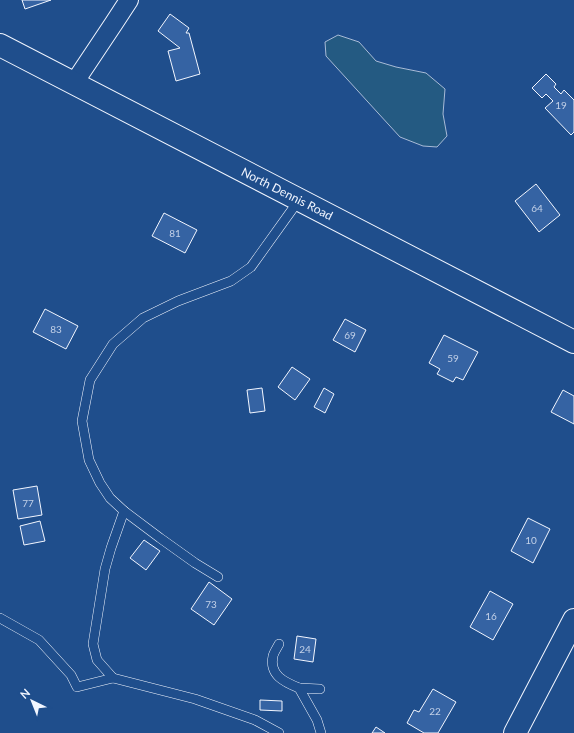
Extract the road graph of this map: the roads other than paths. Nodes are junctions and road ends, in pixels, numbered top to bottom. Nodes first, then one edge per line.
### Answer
1 (129, 0) edge
2 (0, 45) edge
3 (74, 83) junction
4 (299, 200) junction
5 (574, 342) edge
6 (124, 511) junction
7 (218, 577) dead end
8 (0, 618) edge
9 (574, 620) edge
10 (279, 644) dead end
11 (113, 678) junction
12 (299, 688) junction
13 (320, 689) dead end
14 (279, 733) edge
15 (321, 733) edge
16 (514, 733) edge

1 - 3 street
2 - 3 main road, North Dennis Road
3 - 4 main road, North Dennis Road
4 - 5 main road, North Dennis Road
4 - 6 lane
6 - 7 lane
6 - 11 lane
8 - 11 lane
9 - 16 main road
10 - 12 lane
11 - 14 lane
12 - 13 lane
12 - 15 lane

